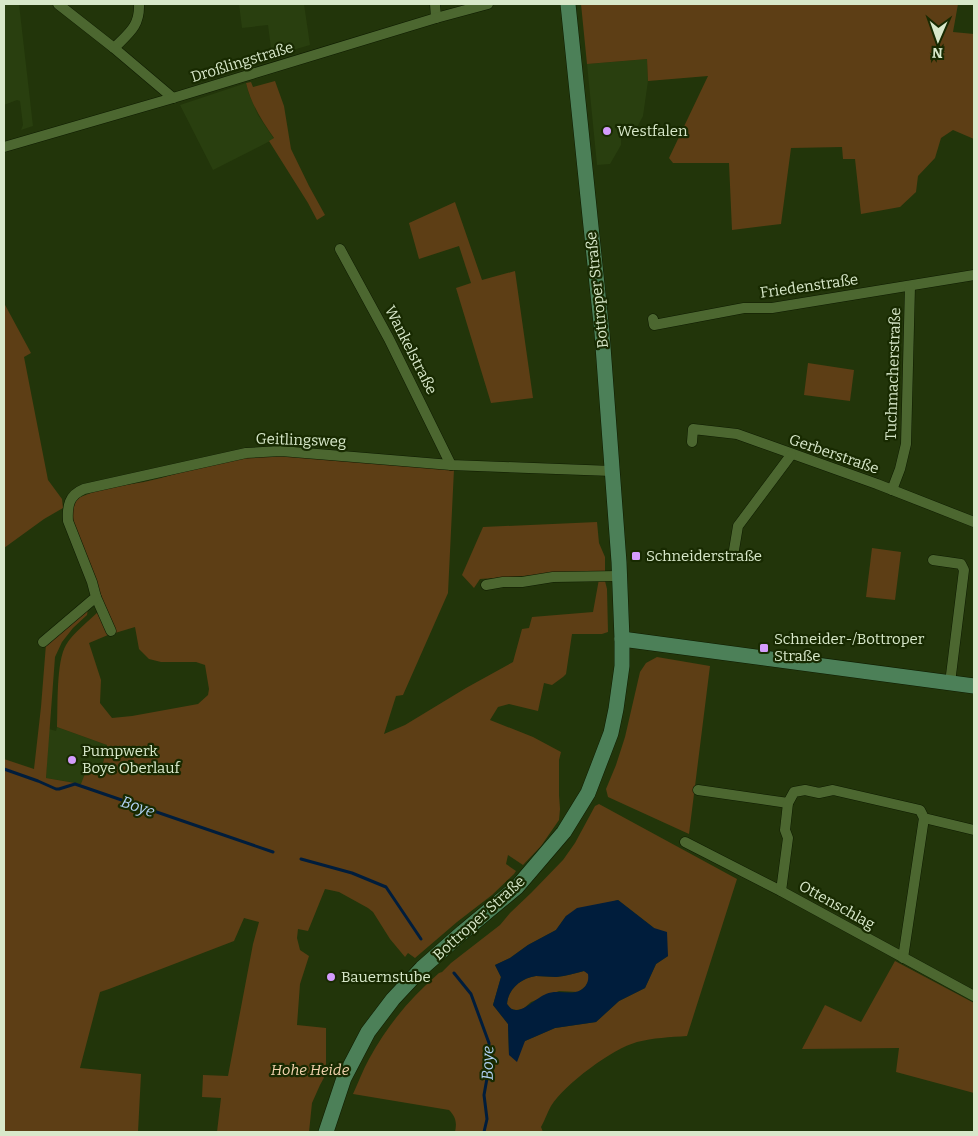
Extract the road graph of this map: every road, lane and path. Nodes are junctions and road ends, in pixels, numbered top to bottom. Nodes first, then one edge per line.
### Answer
1 (58, 4) edge
2 (139, 4) edge
3 (434, 4) edge
4 (488, 4) edge
5 (568, 4) edge
6 (436, 18) junction
7 (114, 48) junction
8 (173, 98) junction
9 (4, 147) edge
10 (340, 249) dead end
11 (974, 275) edge
12 (910, 286) junction
13 (653, 319) dead end
14 (692, 442) dead end
15 (791, 454) junction
16 (451, 465) junction
17 (612, 471) junction
18 (892, 490) junction
19 (974, 522) edge
20 (733, 556) dead end
21 (933, 560) dead end
22 (620, 576) junction
23 (486, 585) dead end
24 (96, 597) junction
25 (111, 631) dead end
26 (622, 638) junction
27 (42, 642) dead end
28 (950, 683) junction
29 (974, 686) edge
30 (698, 790) dead end
31 (788, 803) junction
32 (924, 818) junction
33 (974, 830) edge
34 (685, 842) dead end
35 (781, 891) junction
36 (902, 958) junction
37 (974, 996) edge
38 (325, 1131) edge

1 - 7 street
2 - 7 street
3 - 6 street
4 - 6 street, Droßlingstraße
5 - 17 main road, Bottroper Straße
6 - 8 street, Droßlingstraße
7 - 8 street
8 - 9 street, Droßlingstraße
10 - 16 street, Wankelstraße
11 - 12 street, Friedenstraße
12 - 13 street, Friedenstraße
12 - 18 street, Tuchmacherstraße
14 - 15 street, Gerberstraße
15 - 18 street, Gerberstraße
15 - 20 street
16 - 17 street, Geitlingsweg
16 - 24 street, Geitlingsweg
17 - 22 main road, Bottroper Straße
18 - 19 street, Gerberstraße
21 - 28 street
22 - 23 street
22 - 26 main road, Bottroper Straße
24 - 25 street, Geitlingsweg
24 - 27 street
26 - 28 main road
26 - 38 main road, Bottroper Straße
28 - 29 main road
30 - 31 street
31 - 32 street
31 - 35 street
32 - 33 street
32 - 36 street
34 - 35 street, Ottenschlag
35 - 36 street, Ottenschlag
36 - 37 street, Ottenschlag

